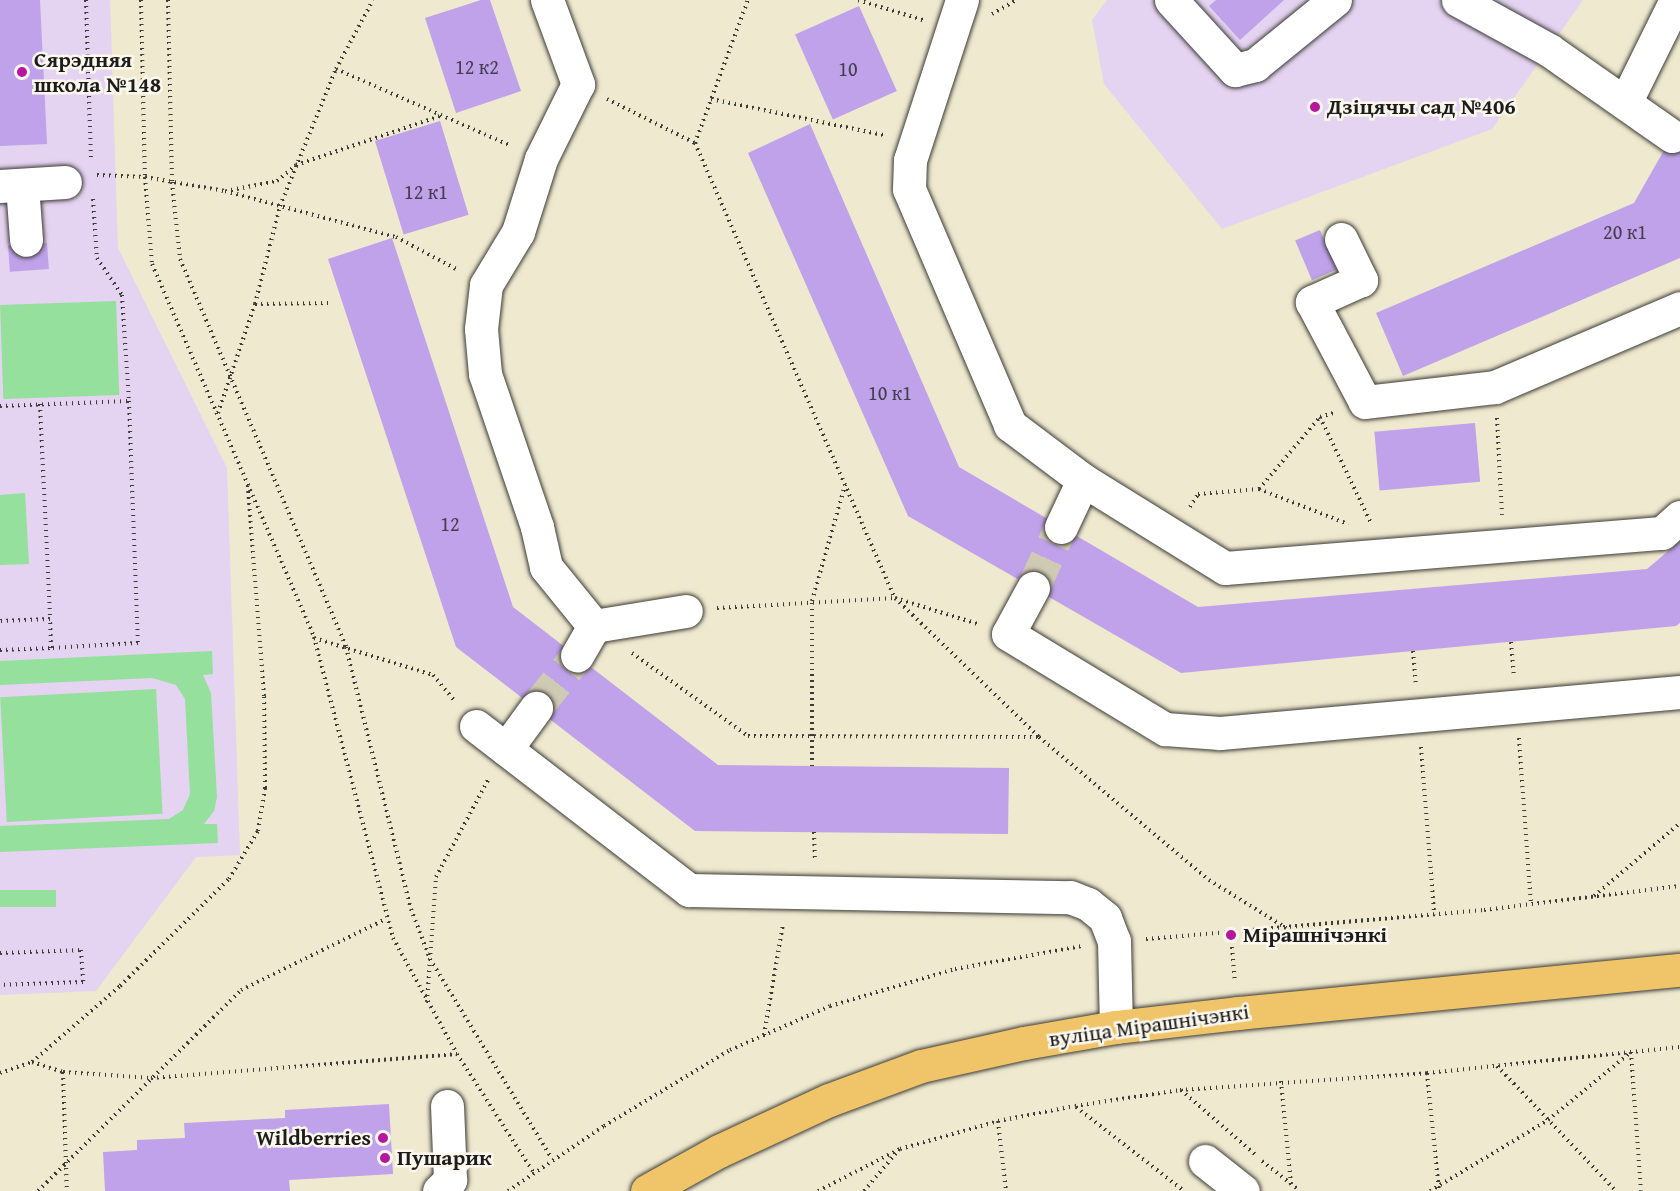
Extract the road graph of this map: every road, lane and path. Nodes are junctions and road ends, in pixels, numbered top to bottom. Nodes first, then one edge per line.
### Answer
1 (86, 0) edge
2 (141, 0) edge
3 (168, 0) edge
4 (373, 0) edge
5 (547, 0) edge
6 (748, 0) edge
7 (858, 0) edge
8 (1016, 0) edge
9 (1171, 0) edge
10 (1335, 0) edge
11 (1458, 0) edge
12 (1676, 0) edge
13 (997, 12) dead end
14 (957, 15) edge
15 (336, 69) junction
16 (578, 84) junction
17 (711, 99) junction
18 (1625, 103) junction
19 (443, 115) junction
20 (1672, 136) dead end
21 (915, 142) junction
22 (695, 143) junction
23 (542, 159) junction
24 (296, 165) junction
25 (145, 177) junction
26 (83, 181) junction
27 (172, 182) junction
28 (11, 186) edge
29 (225, 191) junction
30 (93, 196) dead end
31 (280, 206) junction
32 (1341, 239) dead end
33 (26, 240) dead end
34 (486, 285) junction
35 (328, 303) dead end
36 (255, 304) junction
37 (1680, 308) edge
38 (231, 373) junction
39 (1495, 387) junction
40 (129, 401) junction
41 (1365, 402) junction
42 (40, 404) junction
43 (0, 406) edge
44 (218, 413) junction
45 (1320, 417) junction
46 (1083, 480) junction
47 (248, 482) junction
48 (845, 484) junction
49 (1259, 489) junction
50 (1680, 517) edge
51 (1061, 527) tunnel mouth
52 (1173, 537) junction
53 (1382, 545) junction
54 (1504, 545) junction
55 (1033, 588) tunnel mouth
56 (895, 598) junction
57 (812, 601) junction
58 (686, 610) joint
59 (50, 619) junction
60 (0, 621) edge
61 (594, 626) junction
62 (1008, 634) junction
63 (314, 638) junction
64 (51, 648) junction
65 (346, 648) junction
66 (0, 650) edge
67 (577, 656) tunnel mouth
68 (1680, 692) edge
69 (1516, 707) junction
70 (536, 708) tunnel mouth
71 (1418, 716) junction
72 (476, 726) joint
73 (811, 737) junction
74 (1039, 737) junction
75 (506, 749) junction
76 (812, 766) dead end
77 (1680, 823) edge
78 (1680, 886) edge
79 (1594, 896) junction
80 (1532, 905) junction
81 (1434, 915) junction
82 (386, 919) junction
83 (1287, 928) junction
84 (1231, 935) junction
85 (782, 937) dead end
86 (1114, 941) junction
87 (0, 953) edge
88 (430, 958) junction
89 (1680, 970) edge
90 (0, 985) edge
91 (427, 1003) junction
92 (1238, 1013) junction
93 (1116, 1027) junction
94 (764, 1035) junction
95 (1680, 1047) edge
96 (1631, 1052) junction
97 (457, 1054) junction
98 (32, 1062) junction
99 (1497, 1065) junction
100 (63, 1072) junction
101 (0, 1073) edge
102 (1427, 1073) junction
103 (151, 1078) junction
104 (1281, 1081) junction
105 (1180, 1090) junction
106 (447, 1106) dead end
107 (1075, 1107) junction
108 (1548, 1120) junction
109 (998, 1121) junction
110 (900, 1149) junction
111 (552, 1160) junction
112 (1205, 1161) dead end
113 (65, 1167) junction
114 (534, 1173) junction
115 (1439, 1183) junction
116 (1291, 1185) junction
117 (38, 1191) edge
118 (67, 1191) edge
119 (439, 1191) edge
120 (508, 1191) edge
121 (647, 1191) edge
122 (818, 1191) edge
123 (864, 1191) edge
124 (1006, 1191) edge
125 (1184, 1191) edge
126 (1243, 1191) edge
127 (1300, 1191) edge
128 (1430, 1191) edge
129 (1438, 1191) edge
130 (1616, 1191) edge
131 (1641, 1191) edge

1 - 26 path
2 - 25 path
3 - 27 path
4 - 15 path
5 - 16 lane
6 - 17 path
7 - 14 path
8 - 13 path
9 - 10 lane
11 - 18 lane
12 - 18 lane
14 - 21 lane
15 - 19 path
15 - 24 path
16 - 22 path
16 - 23 lane
17 - 21 path
17 - 22 path
18 - 20 lane
19 - 23 path
19 - 24 path
21 - 46 lane
22 - 48 path
23 - 34 lane
24 - 29 path
24 - 31 path
25 - 26 path
25 - 27 path
25 - 44 path
26 - 28 lane
27 - 29 path
27 - 38 path
28 - 33 lane
29 - 31 path
30 - 40 path
31 - 34 path
31 - 36 path
32 - 41 lane
34 - 61 lane
35 - 36 path
36 - 38 path
37 - 39 lane
38 - 44 path
38 - 65 path
39 - 41 lane
39 - 54 path
40 - 42 path
40 - 64 path
41 - 45 path
42 - 43 path
42 - 59 path
44 - 47 path
45 - 49 path
45 - 53 path
46 - 51 lane
46 - 52 lane
47 - 63 path
47 - 98 path
48 - 56 path
48 - 57 path
49 - 52 path
49 - 53 path
50 - 54 lane
52 - 53 lane
53 - 54 lane
55 - 62 lane
56 - 57 path
56 - 62 path
56 - 74 path
57 - 58 path
57 - 73 path
58 - 61 lane
59 - 60 path
59 - 64 path
61 - 67 lane
61 - 73 path
62 - 71 lane
63 - 65 path
63 - 82 path
64 - 66 path
65 - 72 path
65 - 88 path
68 - 69 lane
69 - 71 lane
69 - 80 path
70 - 75 lane
71 - 81 path
72 - 75 lane
73 - 74 path
73 - 76 path
74 - 83 path
75 - 86 lane
75 - 88 path
77 - 79 path
78 - 79 path
79 - 80 path
80 - 81 path
81 - 83 path
82 - 91 path
82 - 103 path
83 - 84 path
84 - 86 path
84 - 92 path
85 - 94 path
86 - 93 lane
86 - 94 path
87 - 90 path
88 - 91 path
88 - 111 path
89 - 92 main road, вуліца Мірашнічэнкі
91 - 97 path
92 - 93 main road, вуліца Мірашнічэнкі
93 - 121 main road, вуліца Мірашнічэнкі
94 - 111 path
95 - 96 path
96 - 99 path
96 - 108 path
96 - 131 path
97 - 103 path
97 - 114 path
98 - 100 path
98 - 101 path
99 - 102 path
99 - 108 path
100 - 103 path
100 - 113 path
102 - 104 path
102 - 115 path
103 - 113 path
104 - 105 path
104 - 116 path
105 - 107 path
105 - 116 path
106 - 119 lane
107 - 109 path
107 - 125 path
108 - 115 path
108 - 130 path
109 - 110 path
109 - 124 path
110 - 122 path
110 - 123 path
111 - 114 path
112 - 126 lane
113 - 117 path
113 - 118 path
114 - 120 path
115 - 128 path
115 - 129 path
116 - 127 path

